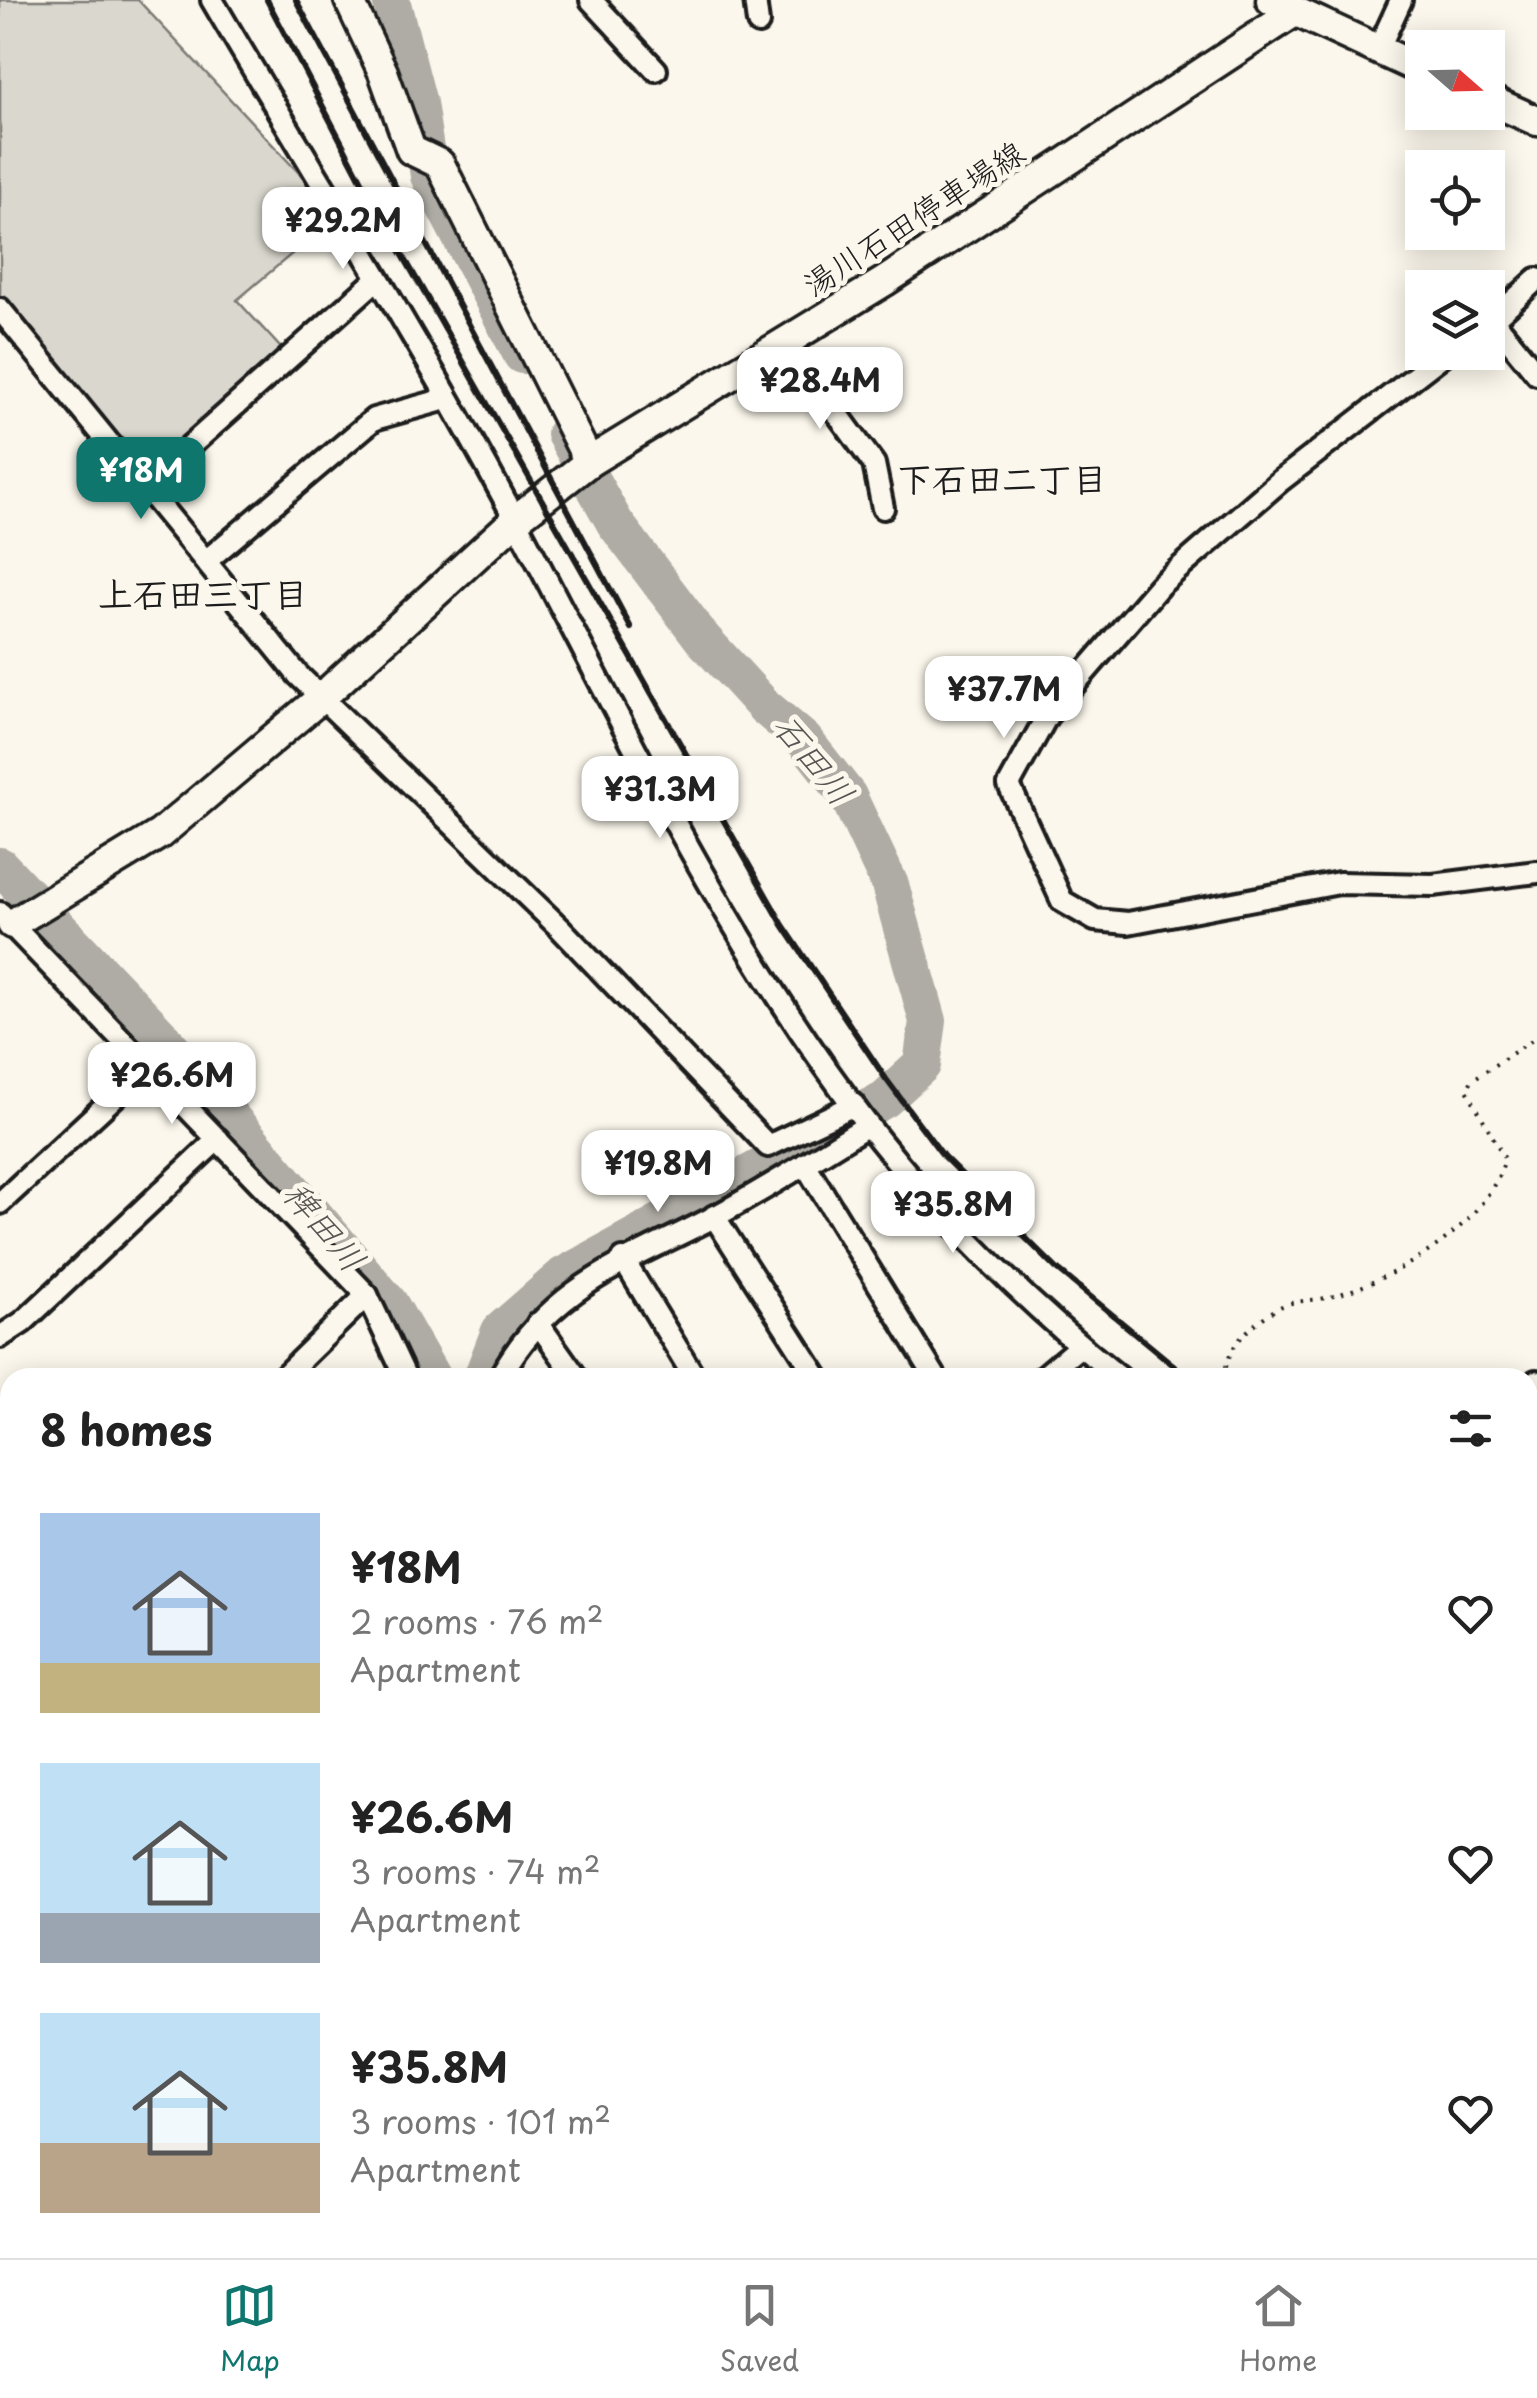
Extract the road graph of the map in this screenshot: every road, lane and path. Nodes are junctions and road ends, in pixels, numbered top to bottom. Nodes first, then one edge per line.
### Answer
1 (212, 0) edge
2 (349, 0) edge
3 (592, 0) edge
4 (755, 0) edge
5 (1400, 0) edge
6 (1282, 6) edge
7 (758, 23) dead end
8 (1378, 50) junction
9 (1405, 62) edge
10 (656, 70) dead end
11 (1505, 107) edge
12 (1537, 121) edge
13 (1537, 279) edge
14 (376, 280) junction
15 (1505, 308) edge
16 (0, 310) edge
17 (1505, 339) edge
18 (785, 342) junction
19 (1423, 370) edge
20 (1537, 374) edge
21 (446, 399) junction
22 (589, 462) junction
23 (144, 486) junction
24 (883, 508) dead end
25 (516, 520) junction
26 (206, 562) junction
27 (321, 698) junction
28 (1537, 872) edge
29 (6, 918) edge
30 (1537, 1037) edge
31 (148, 1066) junction
32 (854, 1105) junction
33 (868, 1125) junction
34 (218, 1139) junction
35 (805, 1164) junction
36 (0, 1203) edge
37 (714, 1216) junction
38 (623, 1259) junction
39 (367, 1294) junction
40 (538, 1324) junction
41 (0, 1337) edge
42 (1080, 1346) junction
43 (292, 1368) edge
44 (401, 1368) edge
45 (504, 1368) edge
46 (570, 1368) edge
47 (689, 1368) edge
48 (812, 1368) edge
49 (930, 1368) edge
50 (1054, 1368) edge
51 (1108, 1368) edge
52 (1225, 1368) edge

1 - 14 street
2 - 22 main road
3 - 10 street
4 - 7 street
5 - 8 street
6 - 8 main road, 湯川石田停車場線
6 - 18 main road, 湯川石田停車場線
8 - 9 main road, 湯川石田停車場線
11 - 12 main road
13 - 15 street
14 - 21 street
14 - 23 street
16 - 23 street
17 - 20 street
18 - 22 main road, 湯川石田停車場線
18 - 24 street
19 - 28 street
21 - 25 street
21 - 26 street
22 - 25 main road, 湯川石田停車場線
23 - 26 street
25 - 27 main road, 湯川石田停車場線
25 - 32 street
26 - 27 street
27 - 29 main road, 湯川石田停車場線
27 - 32 street
29 - 31 street
30 - 52 path
31 - 34 street
31 - 36 street
32 - 33 street
33 - 35 street
33 - 42 street
34 - 39 street
34 - 41 street
35 - 37 street
35 - 49 street
37 - 38 street
37 - 48 street
38 - 40 street
38 - 47 street
39 - 43 street
39 - 44 street
40 - 45 street
40 - 46 street
42 - 50 street
42 - 51 street

